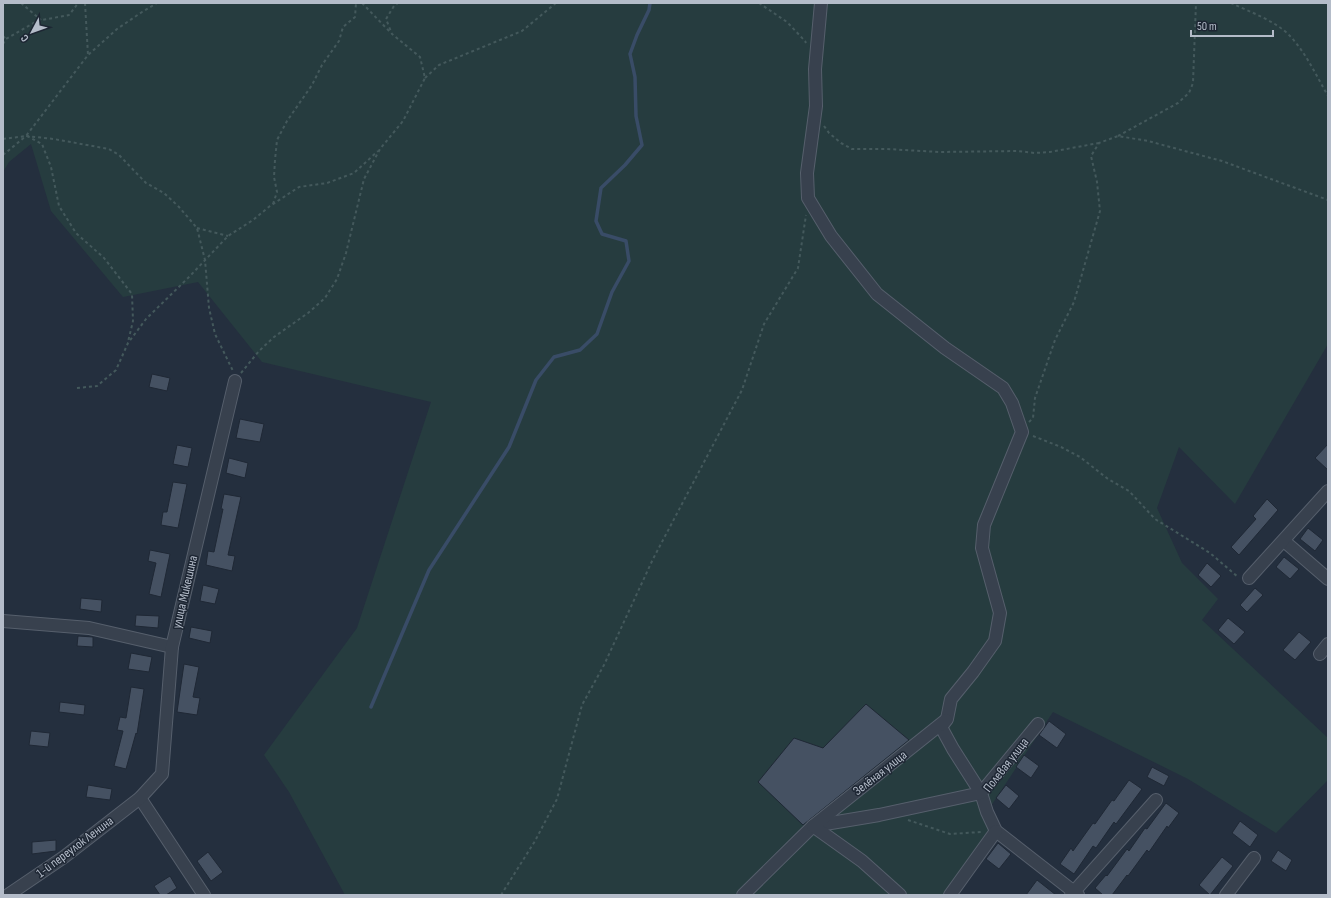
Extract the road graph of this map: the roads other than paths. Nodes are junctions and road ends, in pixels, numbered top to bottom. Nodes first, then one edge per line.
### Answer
1 (821, 3) edge
2 (235, 381) road end
3 (1328, 491) edge
4 (1284, 541) junction
5 (1249, 578) road end
6 (1328, 579) edge
7 (3, 621) edge
8 (1328, 644) edge
9 (172, 647) junction
10 (1320, 654) dead end
11 (947, 719) junction
12 (1038, 724) dead end
13 (981, 793) junction
14 (140, 798) junction
15 (1156, 800) dead end
16 (813, 826) junction
17 (996, 831) junction
18 (1254, 858) dead end
19 (1075, 894) edge
20 (8, 895) edge
21 (204, 895) edge
22 (743, 895) edge
23 (900, 895) edge
24 (950, 895) edge
25 (1226, 895) edge

1 - 11 street
2 - 9 street, улица Микешина
3 - 4 street
4 - 5 street
4 - 6 street
7 - 9 street
8 - 10 street
9 - 14 street, улица Микешина
11 - 13 street
11 - 16 street, Зелёная улица
12 - 13 street, Полевая улица
13 - 16 street
13 - 17 street, Полевая улица
14 - 20 street, 1-й переулок Ленина
14 - 21 street
15 - 19 street
16 - 22 street, Зелёная улица
16 - 23 street
17 - 19 street
17 - 24 street
18 - 25 street

